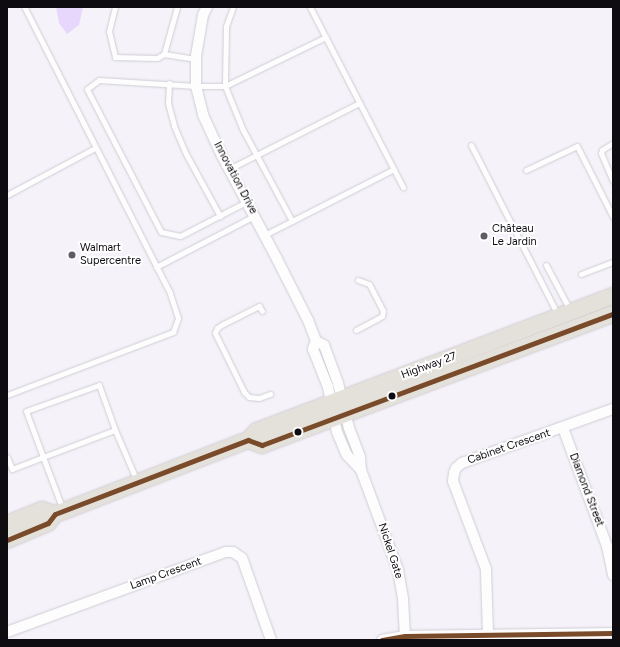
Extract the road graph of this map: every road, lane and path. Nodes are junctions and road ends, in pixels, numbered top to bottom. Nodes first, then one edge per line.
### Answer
1 (24, 7) edge
2 (115, 7) edge
3 (177, 7) edge
4 (207, 7) edge
5 (233, 7) edge
6 (310, 7) edge
7 (326, 37) junction
8 (164, 54) junction
9 (196, 59) junction
10 (169, 83) junction
11 (196, 86) junction
12 (225, 86) junction
13 (359, 103) junction
14 (613, 143) edge
15 (471, 145) dead end
16 (95, 148) junction
17 (257, 155) junction
18 (229, 169) junction
19 (394, 169) junction
20 (526, 170) dead end
21 (613, 181) edge
22 (404, 186) dead end
23 (7, 195) edge
24 (246, 202) junction
25 (220, 216) junction
26 (254, 216) junction
27 (613, 217) edge
28 (292, 221) junction
29 (264, 235) junction
30 (613, 262) edge
31 (546, 265) dead end
32 (156, 267) junction
33 (581, 274) dead end
34 (358, 280) dead end
35 (613, 296) edge
36 (262, 311) dead end
37 (613, 314) edge
38 (568, 322) junction
39 (356, 330) dead end
40 (270, 394) dead end
41 (7, 395) edge
42 (337, 400) junction
43 (613, 409) edge
44 (340, 416) junction
45 (563, 428) junction
46 (115, 430) junction
47 (248, 440) junction
48 (7, 457) edge
49 (43, 457) junction
50 (138, 482) junction
51 (59, 512) junction
52 (7, 524) edge
53 (7, 540) edge
54 (613, 575) edge
55 (7, 632) edge
56 (613, 633) edge
57 (488, 634) junction
58 (406, 636) junction
59 (271, 640) edge
60 (382, 640) edge

1 - 16 lane
2 - 8 lane
3 - 8 lane
4 - 9 street, Innovation Drive
5 - 12 lane
6 - 7 lane
7 - 12 lane
7 - 13 lane
8 - 9 lane
9 - 11 street, Innovation Drive
10 - 11 lane
10 - 25 lane
10 - 25 lane
11 - 12 lane
11 - 18 street, Innovation Drive
12 - 17 lane
13 - 17 lane
13 - 19 lane
14 - 21 lane
15 - 38 lane
16 - 23 lane
16 - 32 lane
17 - 18 lane
17 - 28 lane
18 - 24 street, Innovation Drive
19 - 22 lane
19 - 28 lane
20 - 27 lane
24 - 25 lane
24 - 26 street, Innovation Drive
26 - 29 street, Innovation Drive
26 - 32 lane
28 - 29 lane
29 - 42 street, Innovation Drive
30 - 33 lane
31 - 38 lane
32 - 41 lane
34 - 39 lane
35 - 38 main road, Highway 27
36 - 40 lane
37 - 38 main road, Highway 27
38 - 42 main road, Highway 27
38 - 44 main road, Highway 27
42 - 44 street, Innovation Drive
42 - 47 main road, Highway 27
43 - 45 street, Cabinet Crescent
44 - 47 main road, Highway 27
44 - 58 street, Nickel Gate
45 - 54 street, Diamond Street
45 - 57 street, Cabinet Crescent
46 - 49 lane
46 - 49 lane
46 - 50 lane
47 - 50 main road, Highway 27
48 - 49 lane
49 - 51 lane
50 - 51 main road, Highway 27
51 - 52 main road, Highway 27
51 - 53 main road, Highway 27
55 - 59 street, Lamp Crescent
56 - 57 street
57 - 58 street
58 - 60 street

